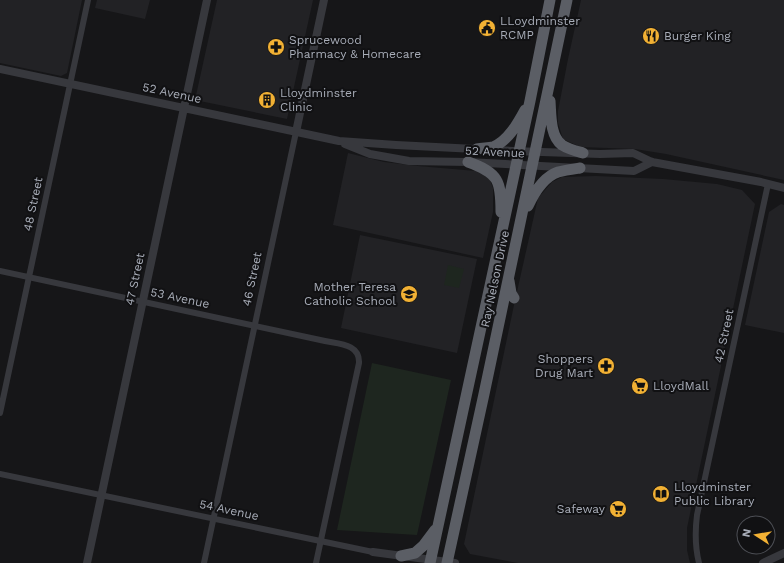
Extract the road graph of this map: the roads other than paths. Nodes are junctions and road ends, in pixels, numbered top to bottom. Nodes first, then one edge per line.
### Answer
1 (88, 0) edge
2 (206, 0) edge
3 (324, 0) edge
4 (550, 0) edge
5 (567, 0) edge
6 (0, 69) edge
7 (550, 83) junction
8 (70, 84) junction
9 (530, 101) junction
10 (183, 108) junction
11 (296, 132) junction
12 (338, 141) junction
13 (477, 149) junction
14 (519, 151) junction
15 (535, 151) junction
16 (583, 153) junction
17 (468, 162) junction
18 (652, 162) junction
19 (516, 165) junction
20 (532, 166) junction
21 (580, 168) junction
22 (768, 184) junction
23 (784, 188) edge
24 (519, 225) junction
25 (502, 232) junction
26 (0, 271) edge
27 (29, 277) junction
28 (509, 277) junction
29 (514, 298) dead end
30 (142, 301) junction
31 (255, 326) junction
32 (0, 412) edge
33 (0, 474) edge
34 (101, 496) junction
35 (214, 520) junction
36 (438, 526) junction
37 (321, 542) junction
38 (373, 552) joint
39 (784, 553) edge
40 (400, 556) junction
41 (430, 561) edge
42 (87, 563) edge
43 (204, 563) edge
44 (316, 563) edge
45 (450, 563) edge
46 (699, 563) edge
47 (762, 563) edge

1 - 8 street, 48 Street
2 - 10 street, 47 Street
3 - 11 street, 46 Street
4 - 9 highway, Ray Nelson Drive
5 - 7 highway, Ray Nelson Drive
6 - 8 street, 52 Avenue
7 - 15 highway, Ray Nelson Drive
7 - 16 highway
8 - 10 street, 52 Avenue
8 - 27 street, 48 Street
9 - 13 highway
9 - 14 highway, Ray Nelson Drive
10 - 11 street, 52 Avenue
10 - 30 street, 47 Street
11 - 12 street, 52 Avenue
11 - 31 street, 46 Street
12 - 13 street, 52 Avenue
12 - 17 street, 52 Avenue
13 - 14 street, 52 Avenue
14 - 15 street, 52 Avenue
14 - 19 highway, Ray Nelson Drive
15 - 16 street, 52 Avenue
15 - 20 highway, Ray Nelson Drive
16 - 18 street, 52 Avenue
17 - 19 street, 52 Avenue
17 - 25 highway
18 - 21 street, 52 Avenue
18 - 22 street, 52 Avenue
19 - 20 street, 52 Avenue
19 - 25 highway, Ray Nelson Drive
20 - 21 street, 52 Avenue
20 - 24 highway, Ray Nelson Drive
21 - 24 highway
22 - 23 street, 52 Avenue
22 - 46 street, 42 Street
24 - 28 highway, Ray Nelson Drive
25 - 36 highway, Ray Nelson Drive
26 - 27 street, 53 Avenue
27 - 30 street, 53 Avenue
27 - 32 street, 48 Street
28 - 29 highway
28 - 45 highway, Ray Nelson Drive
30 - 31 street, 53 Avenue
30 - 34 street, 47 Street
31 - 35 street, 46 Street
31 - 37 street, 53 Avenue
33 - 34 street, 54 Avenue
34 - 35 street, 54 Avenue
34 - 42 street, 47 Street
35 - 37 street, 54 Avenue
35 - 43 street, 46 Street
36 - 40 highway
36 - 41 highway, Ray Nelson Drive
37 - 38 street, 54 Avenue
37 - 44 street
38 - 40 street, 54 Avenue
39 - 47 street
40 - 41 street, 54 Avenue
41 - 45 street, 54 Avenue

